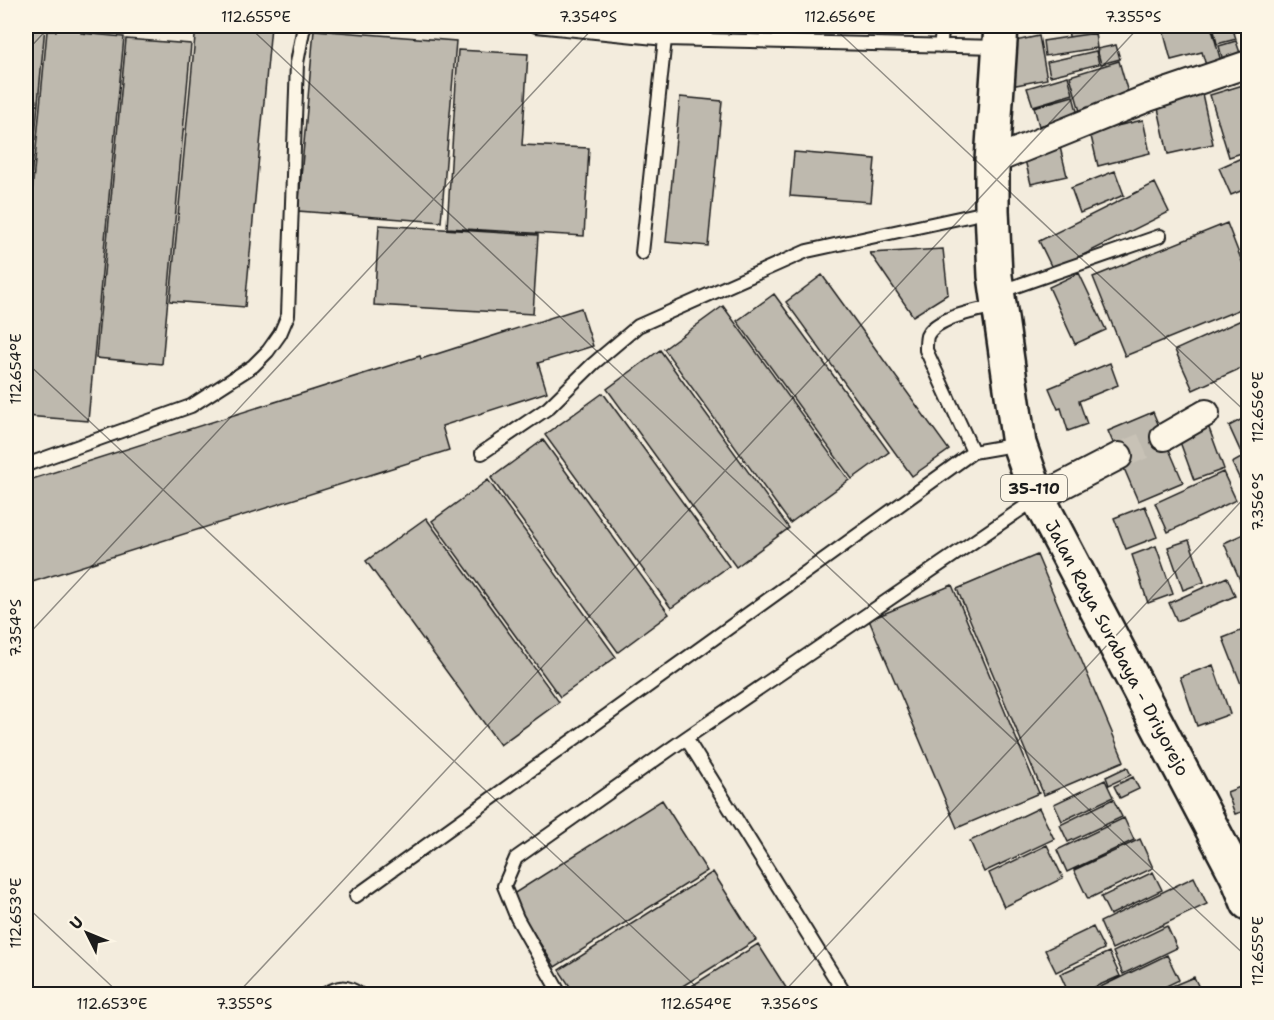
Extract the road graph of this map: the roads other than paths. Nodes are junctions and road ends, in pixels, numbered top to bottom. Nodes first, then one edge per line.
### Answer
1 (306, 26) edge
2 (536, 26) edge
3 (943, 26) edge
4 (1000, 36) edge
5 (665, 39) junction
6 (940, 46) junction
7 (1248, 64) edge
8 (993, 161) junction
9 (992, 210) junction
10 (1160, 236) dead end
11 (642, 253) dead end
12 (999, 299) junction
13 (1206, 413) dead end
14 (1164, 437) tunnel mouth
15 (1019, 444) junction
16 (973, 452) junction
17 (482, 453) dead end
18 (1119, 456) tunnel mouth
19 (26, 465) edge
20 (1038, 498) junction
21 (686, 738) junction
22 (1245, 883) edge
23 (356, 896) dead end
24 (325, 994) edge
25 (359, 994) edge
26 (560, 994) edge
27 (845, 994) edge

1 - 19 lane
2 - 5 lane
3 - 6 lane
4 - 6 lane
4 - 8 main road, Jalan Raya Surabaya - Driyorejo / 35-110
5 - 6 lane
5 - 11 lane
7 - 8 street
8 - 9 main road, Jalan Raya Surabaya - Driyorejo / 35-110
9 - 12 main road, Jalan Raya Surabaya - Driyorejo / 35-110
9 - 17 lane
10 - 12 lane
12 - 15 main road, Jalan Raya Surabaya - Driyorejo / 35-110
12 - 16 lane
13 - 14 street
15 - 16 lane
15 - 20 main road, Jalan Raya Surabaya - Driyorejo / 35-110
16 - 23 lane
18 - 20 street
20 - 21 lane
20 - 22 main road, Jalan Raya Surabaya - Driyorejo / 35-110
21 - 26 lane
21 - 27 lane
24 - 25 lane

